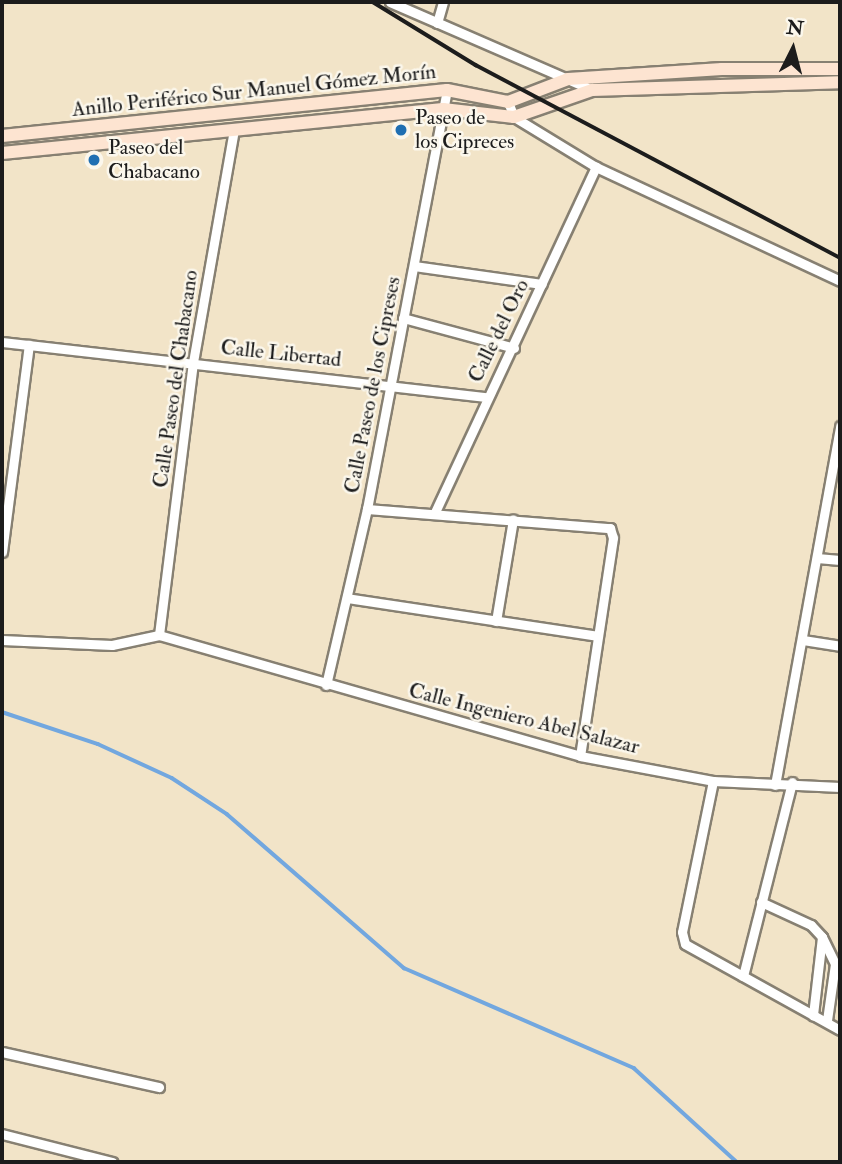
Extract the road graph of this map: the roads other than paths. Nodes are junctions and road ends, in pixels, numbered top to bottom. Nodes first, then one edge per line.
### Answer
1 (390, 2) edge
2 (443, 2) edge
3 (437, 23) junction
4 (840, 69) edge
5 (568, 79) junction
6 (840, 82) edge
7 (447, 90) junction
8 (592, 90) junction
9 (508, 102) junction
10 (443, 109) junction
11 (514, 117) junction
12 (234, 129) junction
13 (2, 136) edge
14 (2, 153) edge
15 (596, 167) junction
16 (414, 266) junction
17 (840, 281) edge
18 (542, 285) junction
19 (403, 318) junction
20 (2, 342) edge
21 (29, 345) junction
22 (514, 348) junction
23 (193, 362) junction
24 (389, 384) junction
25 (486, 397) junction
26 (840, 426) edge
27 (367, 509) junction
28 (435, 512) junction
29 (513, 519) junction
30 (2, 552) edge
31 (817, 558) junction
32 (840, 560) edge
33 (346, 598) junction
34 (496, 621) junction
35 (159, 635) junction
36 (597, 636) junction
37 (2, 640) edge
38 (803, 640) junction
39 (840, 646) edge
40 (326, 685) junction
41 (580, 756) junction
42 (712, 780) junction
43 (792, 782) junction
44 (775, 785) junction
45 (840, 787) edge
46 (761, 902) junction
47 (822, 937) junction
48 (743, 976) junction
49 (813, 1015) junction
50 (827, 1020) junction
51 (840, 1030) edge
52 (2, 1052) edge
53 (159, 1087) dead end
54 (2, 1133) edge
55 (112, 1162) edge

1 - 3 street
2 - 3 street
3 - 5 street
4 - 5 street
5 - 8 street
5 - 9 street
6 - 8 street, Anillo Periférico Sur Manuel Gómez Morín
7 - 9 street, Anillo Periférico Sur Manuel Gómez Morín
7 - 10 street, Calle Paseo de los Cipreses
7 - 13 street, Anillo Periférico Sur Manuel Gómez Morín
8 - 11 street, Anillo Periférico Sur Manuel Gómez Morín
9 - 11 street
10 - 11 street, Anillo Periférico Sur Manuel Gómez Morín
10 - 12 street, Anillo Periférico Sur Manuel Gómez Morín
10 - 16 street, Calle Paseo de los Cipreses
11 - 15 street
12 - 14 street, Anillo Periférico Sur Manuel Gómez Morín
12 - 23 street, Calle Paseo del Chabacano
15 - 17 street
15 - 18 street, Calle del Oro
16 - 18 street
16 - 19 street, Calle Paseo de los Cipreses
18 - 22 street, Calle del Oro
19 - 22 street
19 - 24 street, Calle Paseo de los Cipreses
20 - 21 street, Calle Libertad
21 - 23 street, Calle Libertad
21 - 30 street
22 - 25 street, Calle del Oro
23 - 24 street, Calle Libertad
23 - 35 street, Calle Paseo del Chabacano
24 - 25 street, Calle Libertad
24 - 27 street, Calle Paseo de los Cipreses
25 - 28 street, Calle del Oro
26 - 31 street
27 - 28 street
27 - 33 street, Calle Paseo de los Cipreses
28 - 29 street
29 - 34 street
29 - 36 street
31 - 32 street
31 - 38 street
33 - 34 street
33 - 40 street, Calle Paseo de los Cipreses
34 - 36 street
35 - 37 street
35 - 40 street, Calle Ingeniero Abel Salazar
36 - 41 street
38 - 39 street
38 - 44 street
40 - 41 street, Calle Ingeniero Abel Salazar
41 - 42 street, Calle Ingeniero Abel Salazar
42 - 44 street, Calle Ingeniero Abel Salazar
42 - 48 street
43 - 44 street, Calle Ingeniero Abel Salazar
43 - 45 street, Calle Ingeniero Abel Salazar
43 - 46 street
46 - 47 street
46 - 48 street
47 - 49 street
47 - 50 street
48 - 49 street
49 - 50 street
50 - 51 street
52 - 53 street
54 - 55 street

